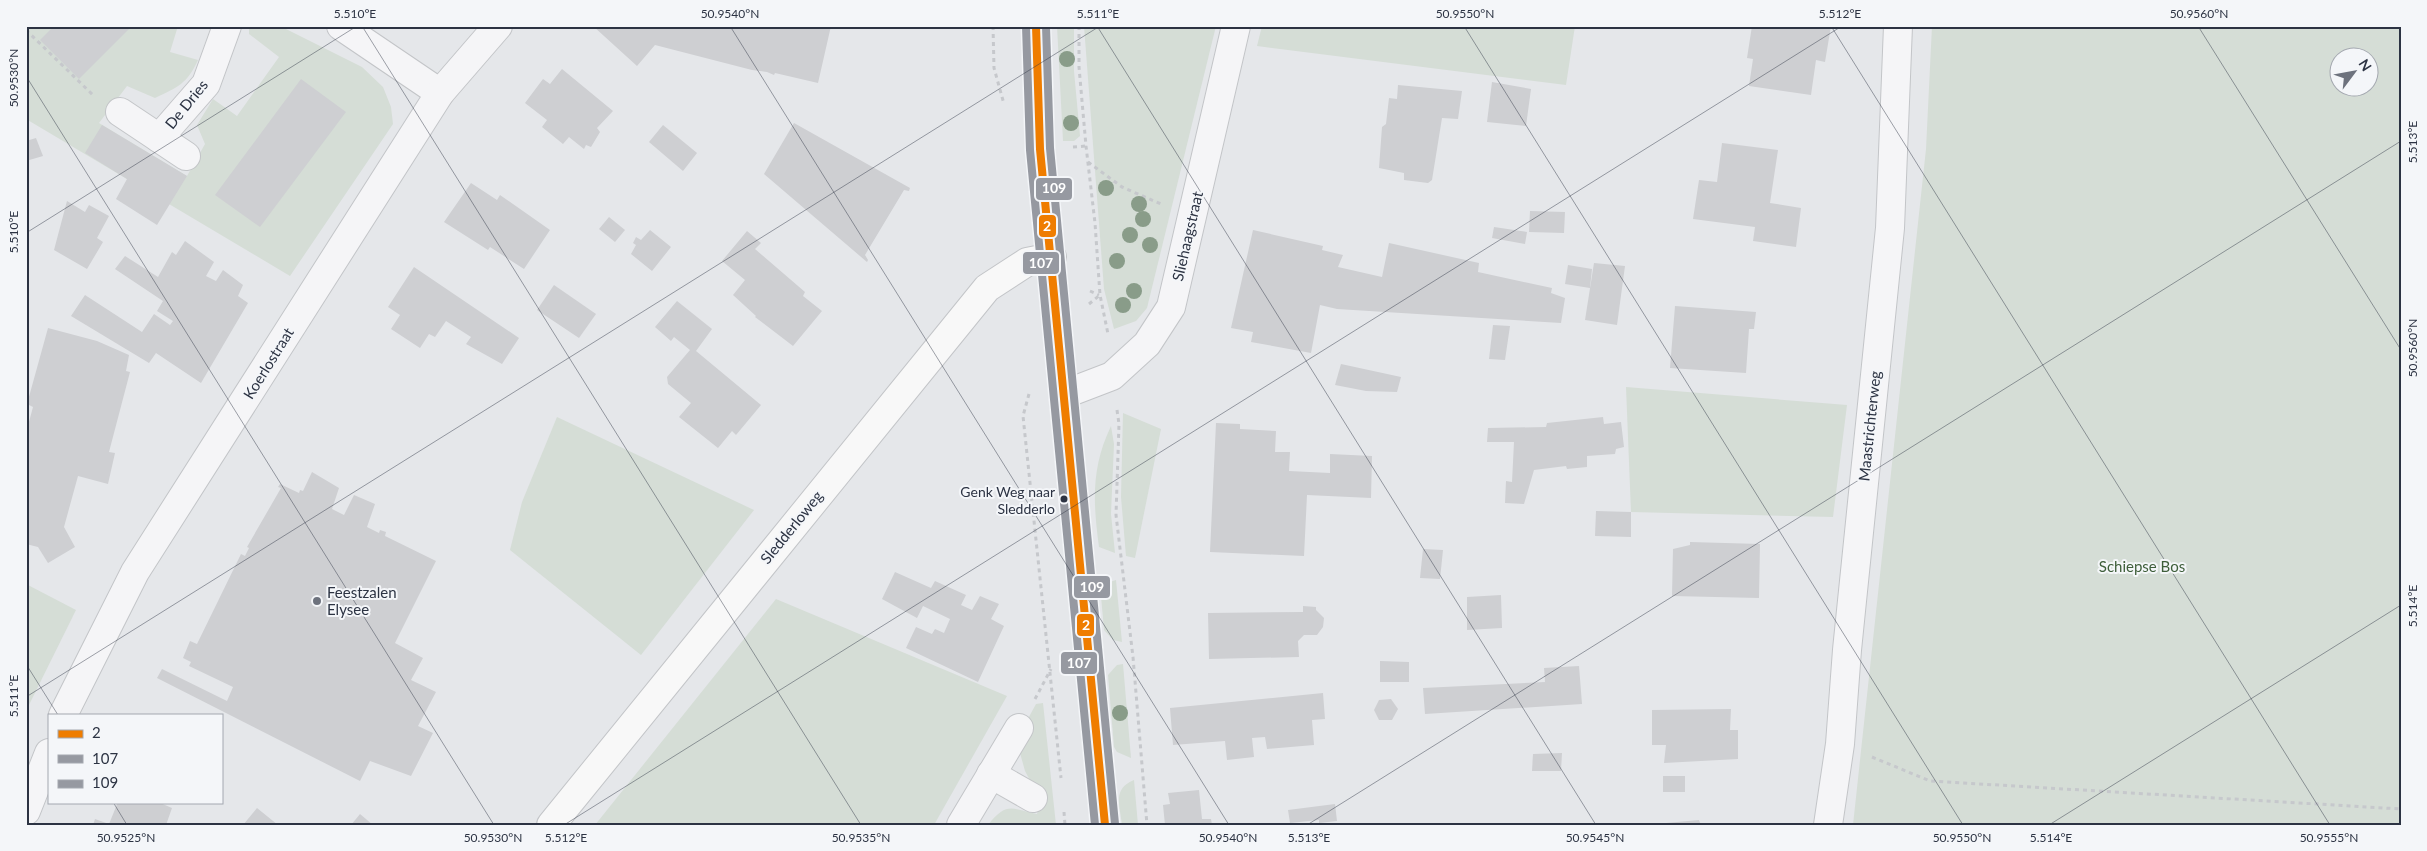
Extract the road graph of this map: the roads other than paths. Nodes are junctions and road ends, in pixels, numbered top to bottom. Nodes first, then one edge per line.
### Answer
1 (227, 26) edge
2 (341, 26) edge
3 (498, 26) edge
4 (1036, 26) edge
5 (1236, 26) edge
6 (1898, 26) edge
7 (440, 93) junction
8 (120, 112) dead end
9 (159, 138) junction
10 (186, 156) dead end
11 (1052, 257) junction
12 (1065, 394) junction
13 (64, 714) edge
14 (1019, 728) dead end
15 (48, 756) edge
16 (992, 774) junction
17 (1033, 798) dead end
18 (26, 811) edge
19 (551, 825) edge
20 (961, 825) edge
21 (1105, 825) edge
22 (1828, 825) edge

1 - 9 street, De Dries
2 - 7 street
3 - 7 street, Koerlostraat
4 - 11 main road
5 - 12 street, Sliehaagstraat
6 - 22 street, Maastrichterweg
7 - 13 street, Koerlostraat
8 - 9 street, De Dries
9 - 10 street
11 - 12 main road
11 - 19 main road, Sledderloweg
12 - 21 main road
14 - 16 street
15 - 18 street
16 - 17 street
16 - 20 street

